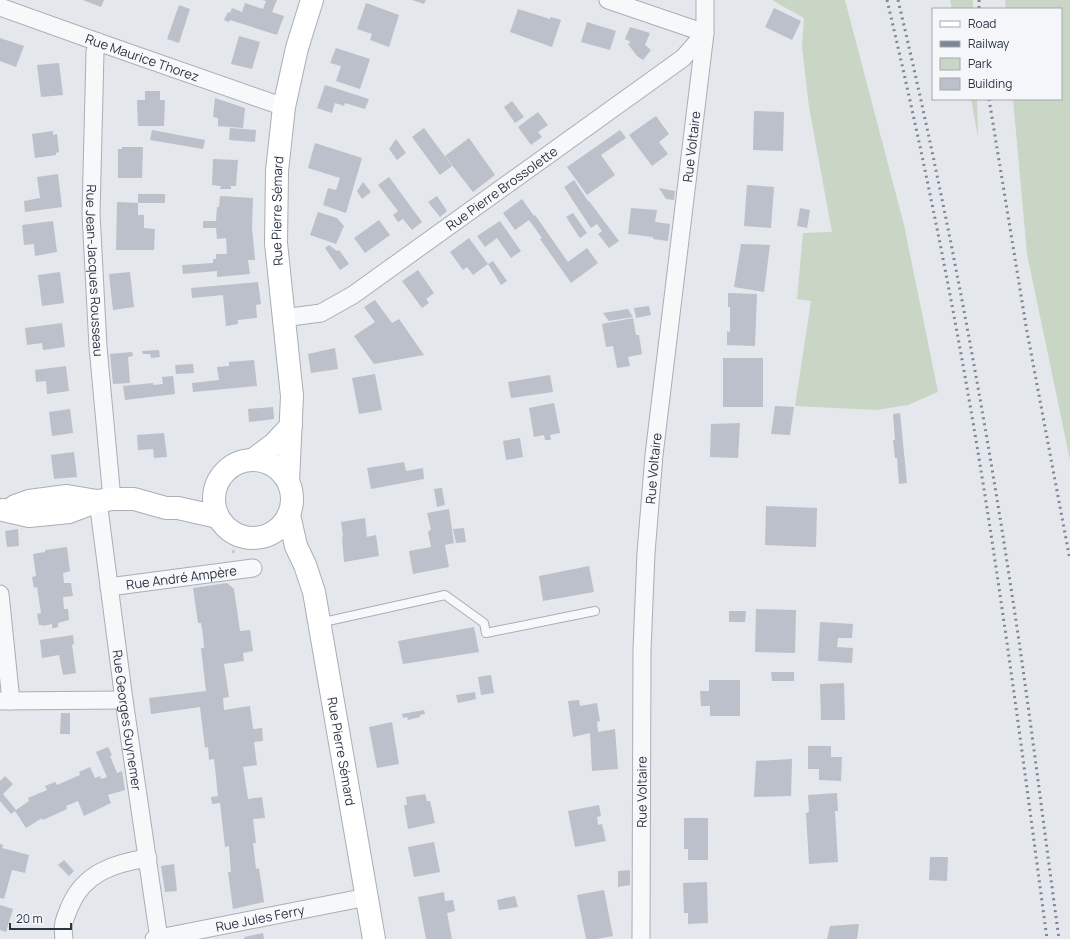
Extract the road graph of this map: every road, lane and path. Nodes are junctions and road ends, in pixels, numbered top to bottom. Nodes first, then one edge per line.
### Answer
1 (312, 0) edge
2 (608, 0) edge
3 (705, 0) edge
4 (0, 6) edge
5 (705, 33) junction
6 (98, 42) junction
7 (284, 106) junction
8 (283, 318) junction
9 (291, 426) junction
10 (254, 459) junction
11 (288, 481) junction
12 (217, 482) junction
13 (105, 500) junction
14 (178, 508) junction
15 (2, 510) edge
16 (289, 515) junction
17 (218, 517) junction
18 (264, 536) junction
19 (305, 565) junction
20 (253, 568) dead end
21 (109, 587) junction
22 (0, 594) edge
23 (595, 611) dead end
24 (319, 623) junction
25 (124, 700) junction
26 (6, 701) edge
27 (148, 858) junction
28 (367, 897) junction
29 (64, 939) edge
30 (157, 939) edge
31 (374, 939) edge
32 (641, 939) edge

1 - 7 main road, Rue Pierre Sémard
2 - 5 street
3 - 5 street, Rue Voltaire
4 - 6 street, Rue Maurice Thorez
5 - 8 street, Rue Pierre Brossolette
5 - 32 street, Rue Voltaire
6 - 7 street, Rue Maurice Thorez
6 - 13 street, Rue Jean-Jacques Rousseau
7 - 8 main road, Rue Pierre Sémard
8 - 9 main road, Rue Pierre Sémard
9 - 10 main road
9 - 11 main road, Rue Pierre Sémard
10 - 11 main road
10 - 12 main road
11 - 16 main road
12 - 14 main road
12 - 17 main road
13 - 14 main road
13 - 15 main road
13 - 21 street, Rue Georges Guynemer
14 - 17 main road
16 - 18 main road
16 - 19 main road, Rue Pierre Sémard
17 - 18 main road
18 - 19 main road
19 - 24 main road, Rue Pierre Sémard
20 - 21 street, Rue André Ampère
21 - 25 street, Rue Georges Guynemer
22 - 26 street
23 - 24 lane
24 - 28 main road, Rue Pierre Sémard
25 - 26 street
25 - 27 street, Rue Georges Guynemer
27 - 29 street
27 - 30 street, Rue Georges Guynemer
28 - 30 street, Rue Jules Ferry
28 - 31 main road, Rue Pierre Sémard

